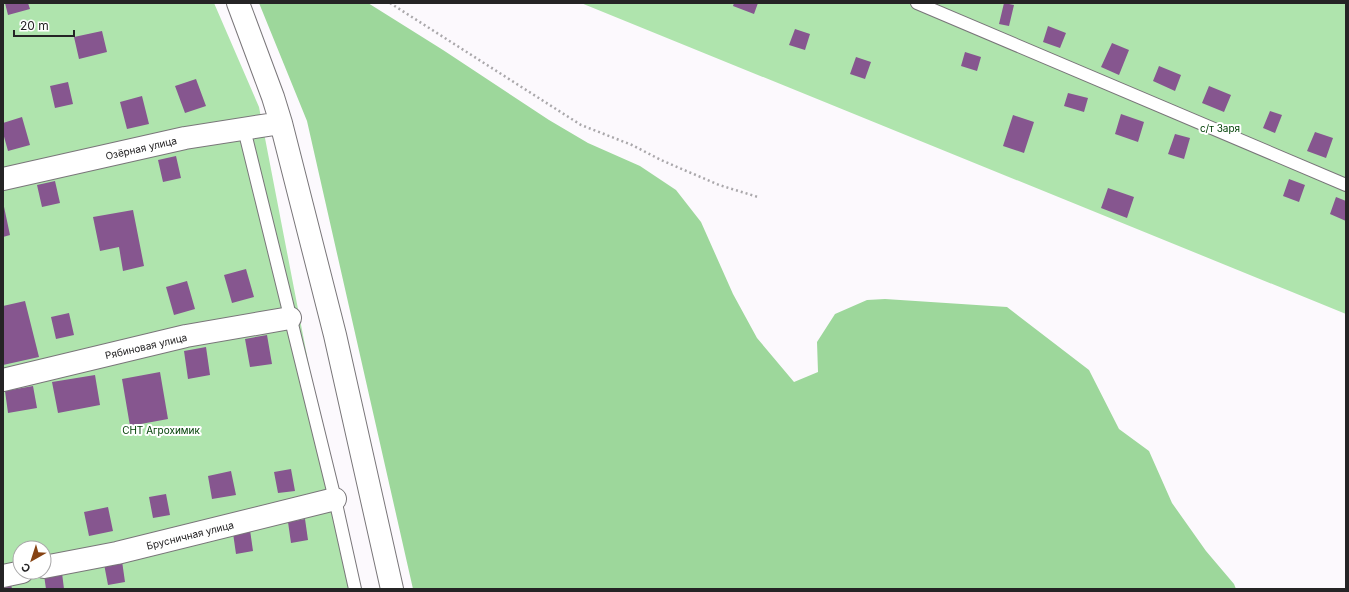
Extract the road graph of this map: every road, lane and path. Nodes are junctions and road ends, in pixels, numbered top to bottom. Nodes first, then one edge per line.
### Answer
1 (238, 3) edge
2 (390, 3) edge
3 (917, 3) edge
4 (281, 123) junction
5 (244, 129) junction
6 (3, 179) edge
7 (1346, 185) edge
8 (758, 197) dead end
9 (290, 318) junction
10 (3, 380) edge
11 (335, 499) junction
12 (52, 565) edge
13 (355, 589) edge
14 (392, 589) edge

1 - 4 street
2 - 8 path
3 - 7 lane
4 - 5 street, Озёрная улица
4 - 14 street
5 - 6 street, Озёрная улица
5 - 9 lane
9 - 10 street, Рябиновая улица
9 - 11 lane
11 - 12 street, Брусничная улица
11 - 13 lane

